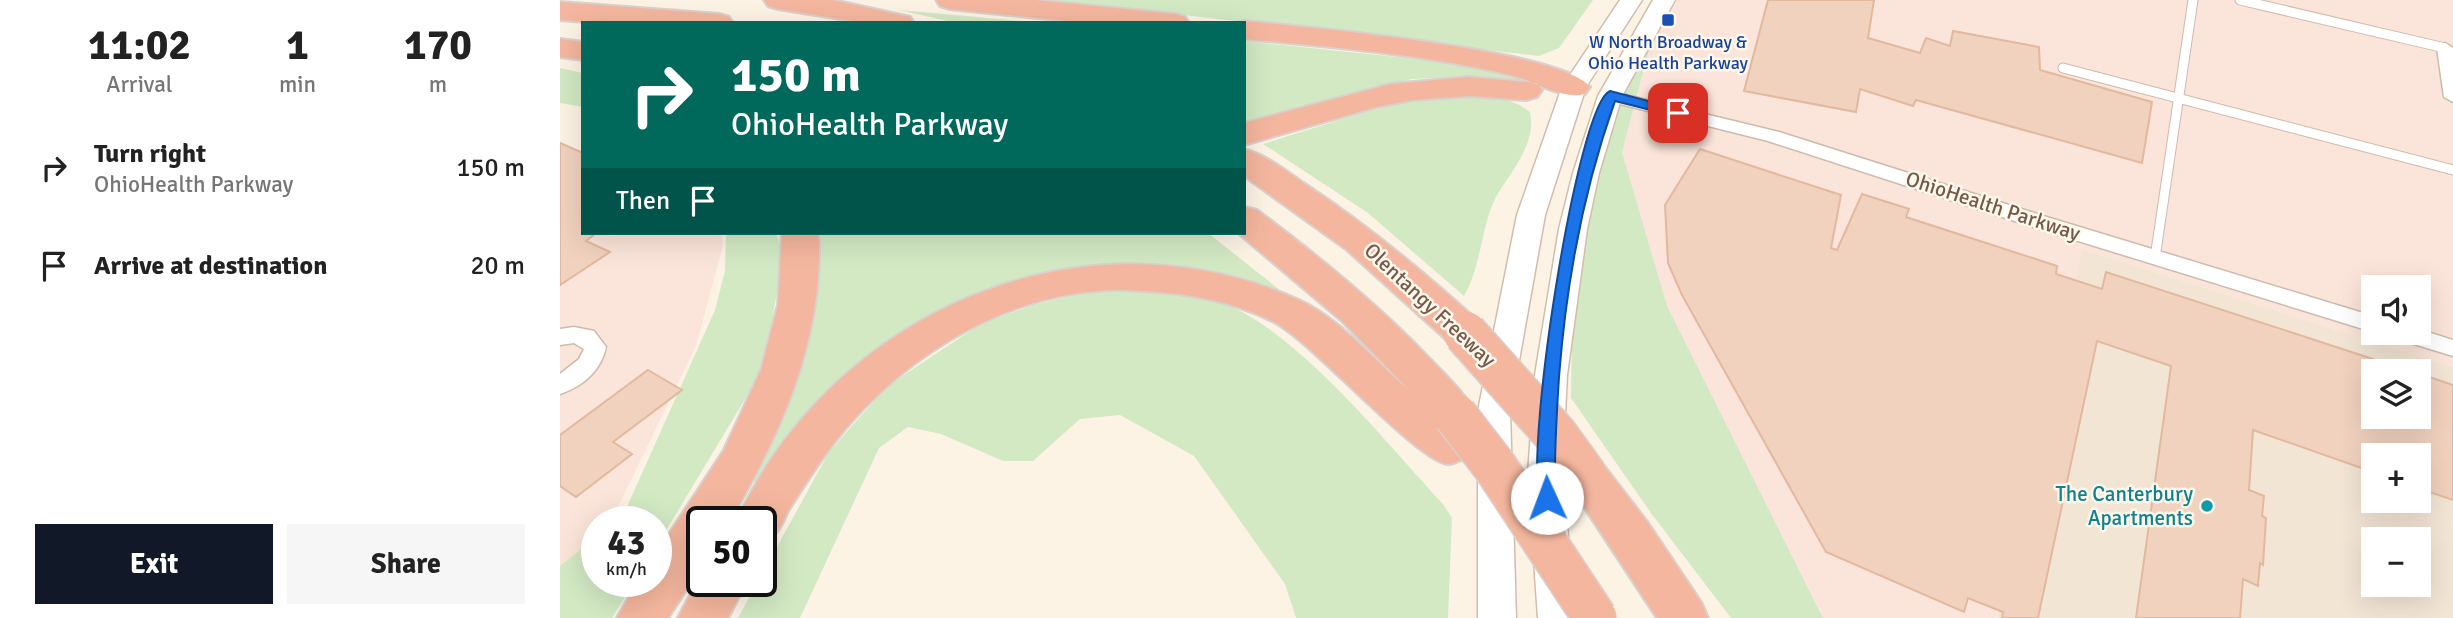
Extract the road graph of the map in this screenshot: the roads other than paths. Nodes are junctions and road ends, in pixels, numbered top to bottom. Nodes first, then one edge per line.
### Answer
1 (778, 0) edge
2 (950, 0) edge
3 (1631, 0) edge
4 (1664, 0) edge
5 (2193, 0) edge
6 (2240, 0) edge
7 (560, 11) edge
8 (692, 21) edge
9 (892, 21) edge
10 (1155, 21) edge
11 (1246, 30) edge
12 (560, 48) edge
13 (2445, 48) joint
14 (581, 51) edge
15 (2063, 68) dead end
16 (1574, 87) junction
17 (1610, 96) junction
18 (2453, 97) edge
19 (2179, 99) junction
20 (1246, 134) edge
21 (1246, 161) edge
22 (2453, 170) edge
23 (1246, 221) edge
24 (800, 235) edge
25 (2155, 258) junction
26 (2361, 320) edge
27 (560, 337) edge
28 (2431, 341) edge
29 (2453, 348) edge
30 (560, 385) edge
31 (1452, 430) junction
32 (713, 506) edge
33 (767, 506) edge
34 (686, 549) edge
35 (714, 597) edge
36 (641, 618) edge
37 (702, 618) edge
38 (1497, 618) edge
39 (1557, 618) edge
40 (1593, 618) edge
41 (1684, 618) edge

1 - 9 highway
2 - 10 highway
3 - 16 main road
4 - 17 main road
5 - 19 lane
6 - 13 lane
7 - 8 highway
11 - 16 highway
12 - 14 highway
13 - 18 street
15 - 19 lane
16 - 17 main road
16 - 20 highway
16 - 38 main road
17 - 25 street, OhioHealth Parkway
17 - 39 main road
19 - 22 lane
19 - 25 lane
21 - 41 highway, Olentangy Freeway, bridge
23 - 31 highway
24 - 32 highway
25 - 26 street, OhioHealth Parkway
27 - 30 street
28 - 29 street
31 - 33 highway
31 - 40 highway, bridge
34 - 36 highway
35 - 37 highway

